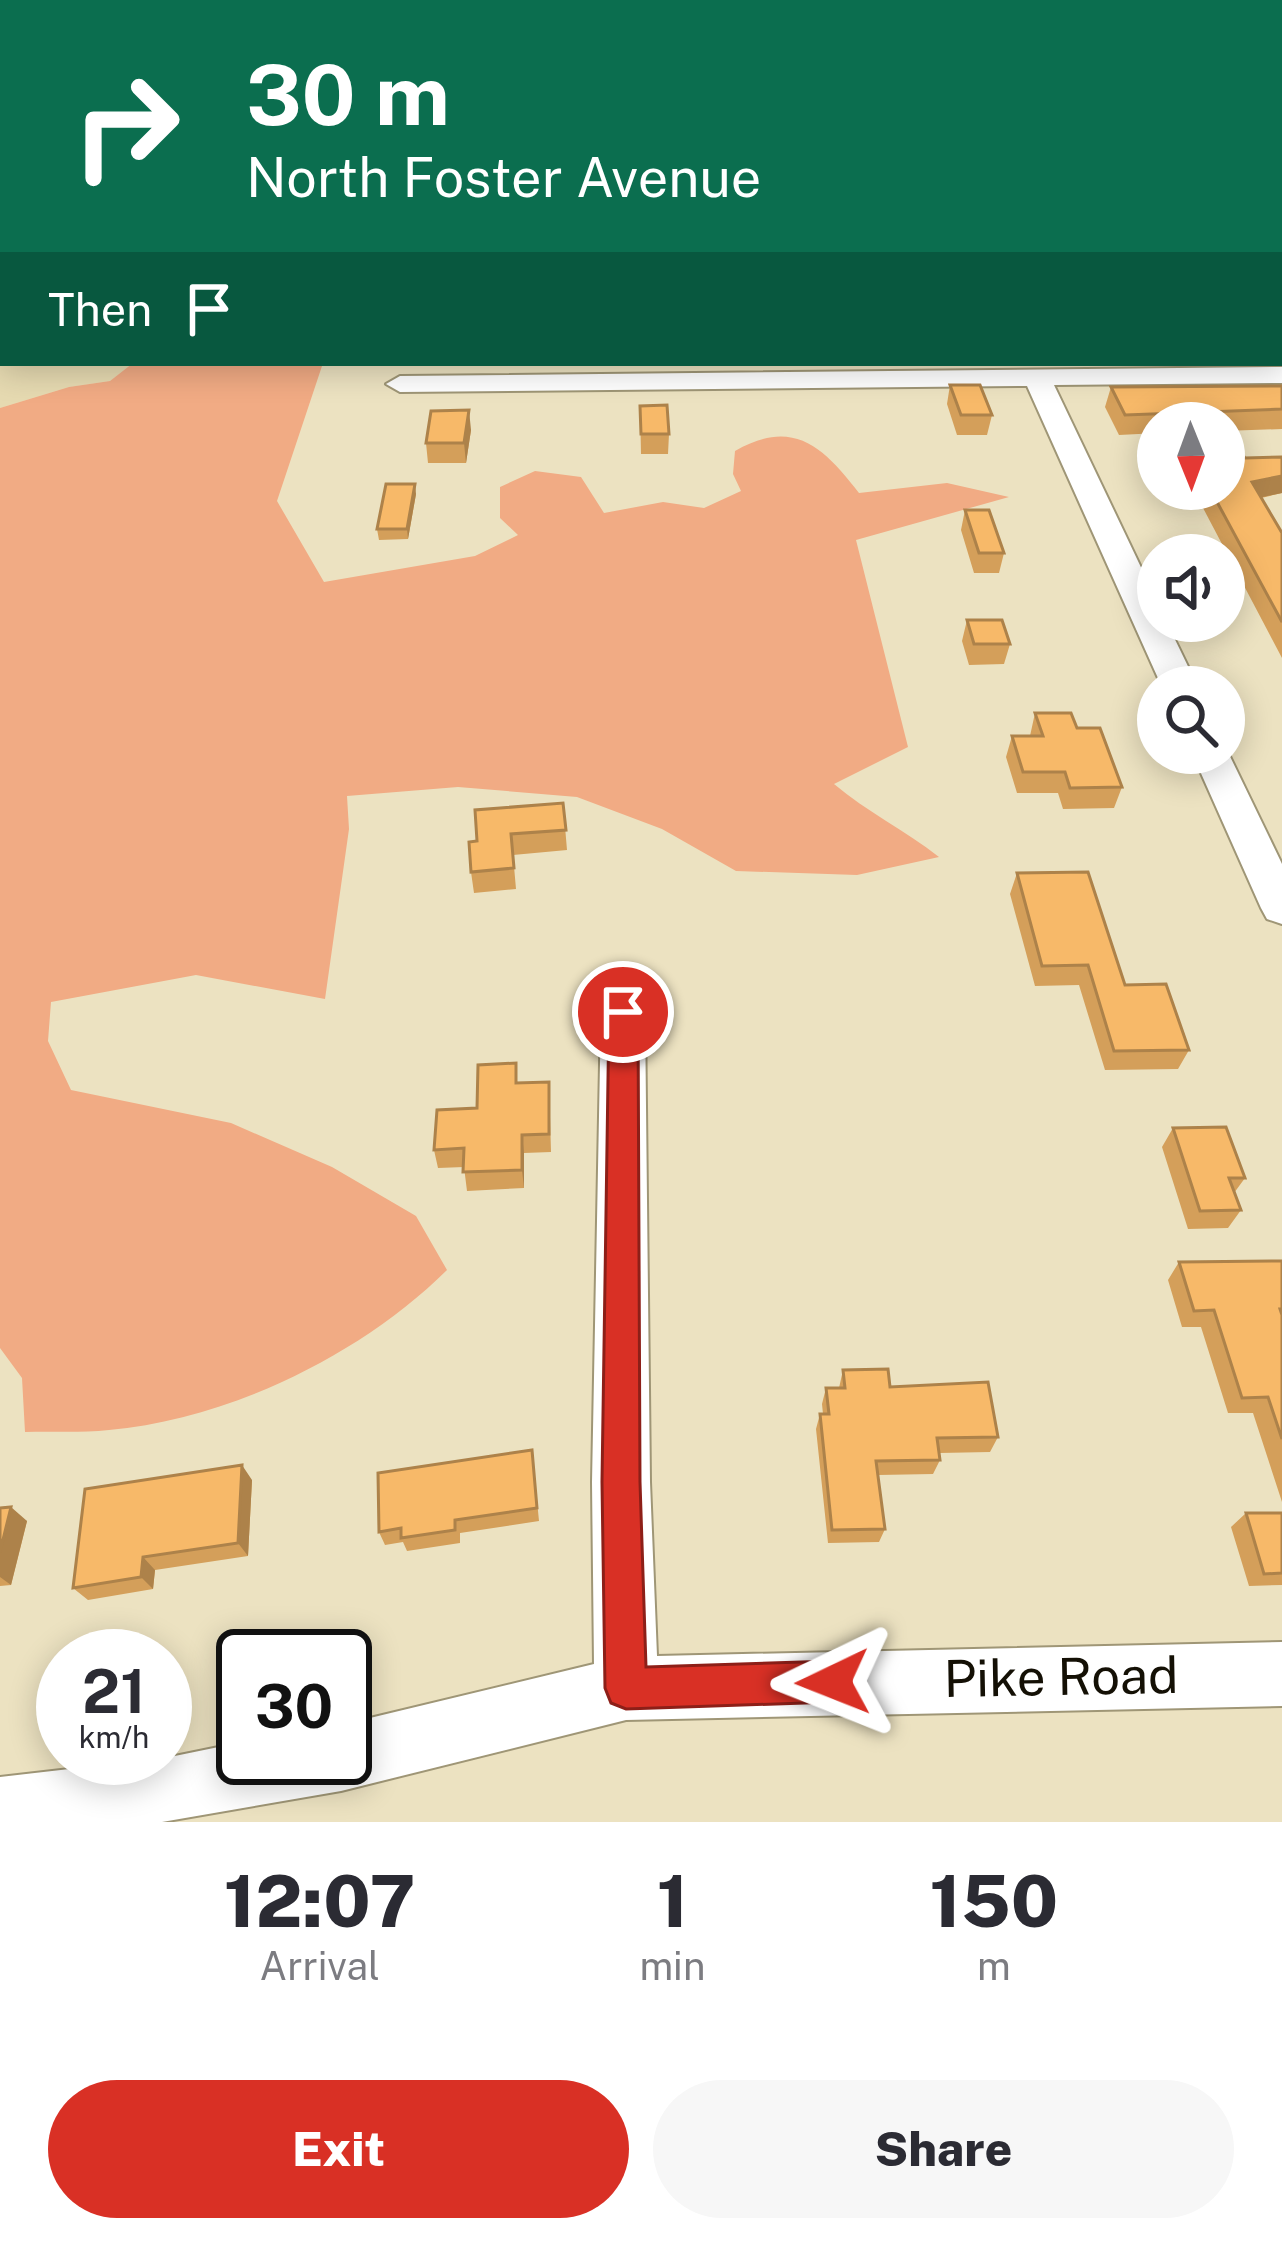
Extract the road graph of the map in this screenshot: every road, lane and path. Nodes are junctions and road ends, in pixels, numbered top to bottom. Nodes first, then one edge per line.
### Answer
1 (967, 369) edge
2 (1282, 375) edge
3 (1036, 376) junction
4 (400, 384) dead end
5 (1170, 666) edge
6 (1220, 774) edge
7 (1282, 908) edge
8 (623, 1012) dead end
9 (1282, 1674) edge
10 (626, 1688) junction
11 (372, 1751) edge
12 (216, 1780) edge
13 (0, 1811) edge

1 - 3 street
1 - 4 street
2 - 3 street
3 - 5 street
6 - 7 street
8 - 10 street
9 - 10 street, Pike Road
10 - 11 street, Pike Road
12 - 13 street, Pike Road

